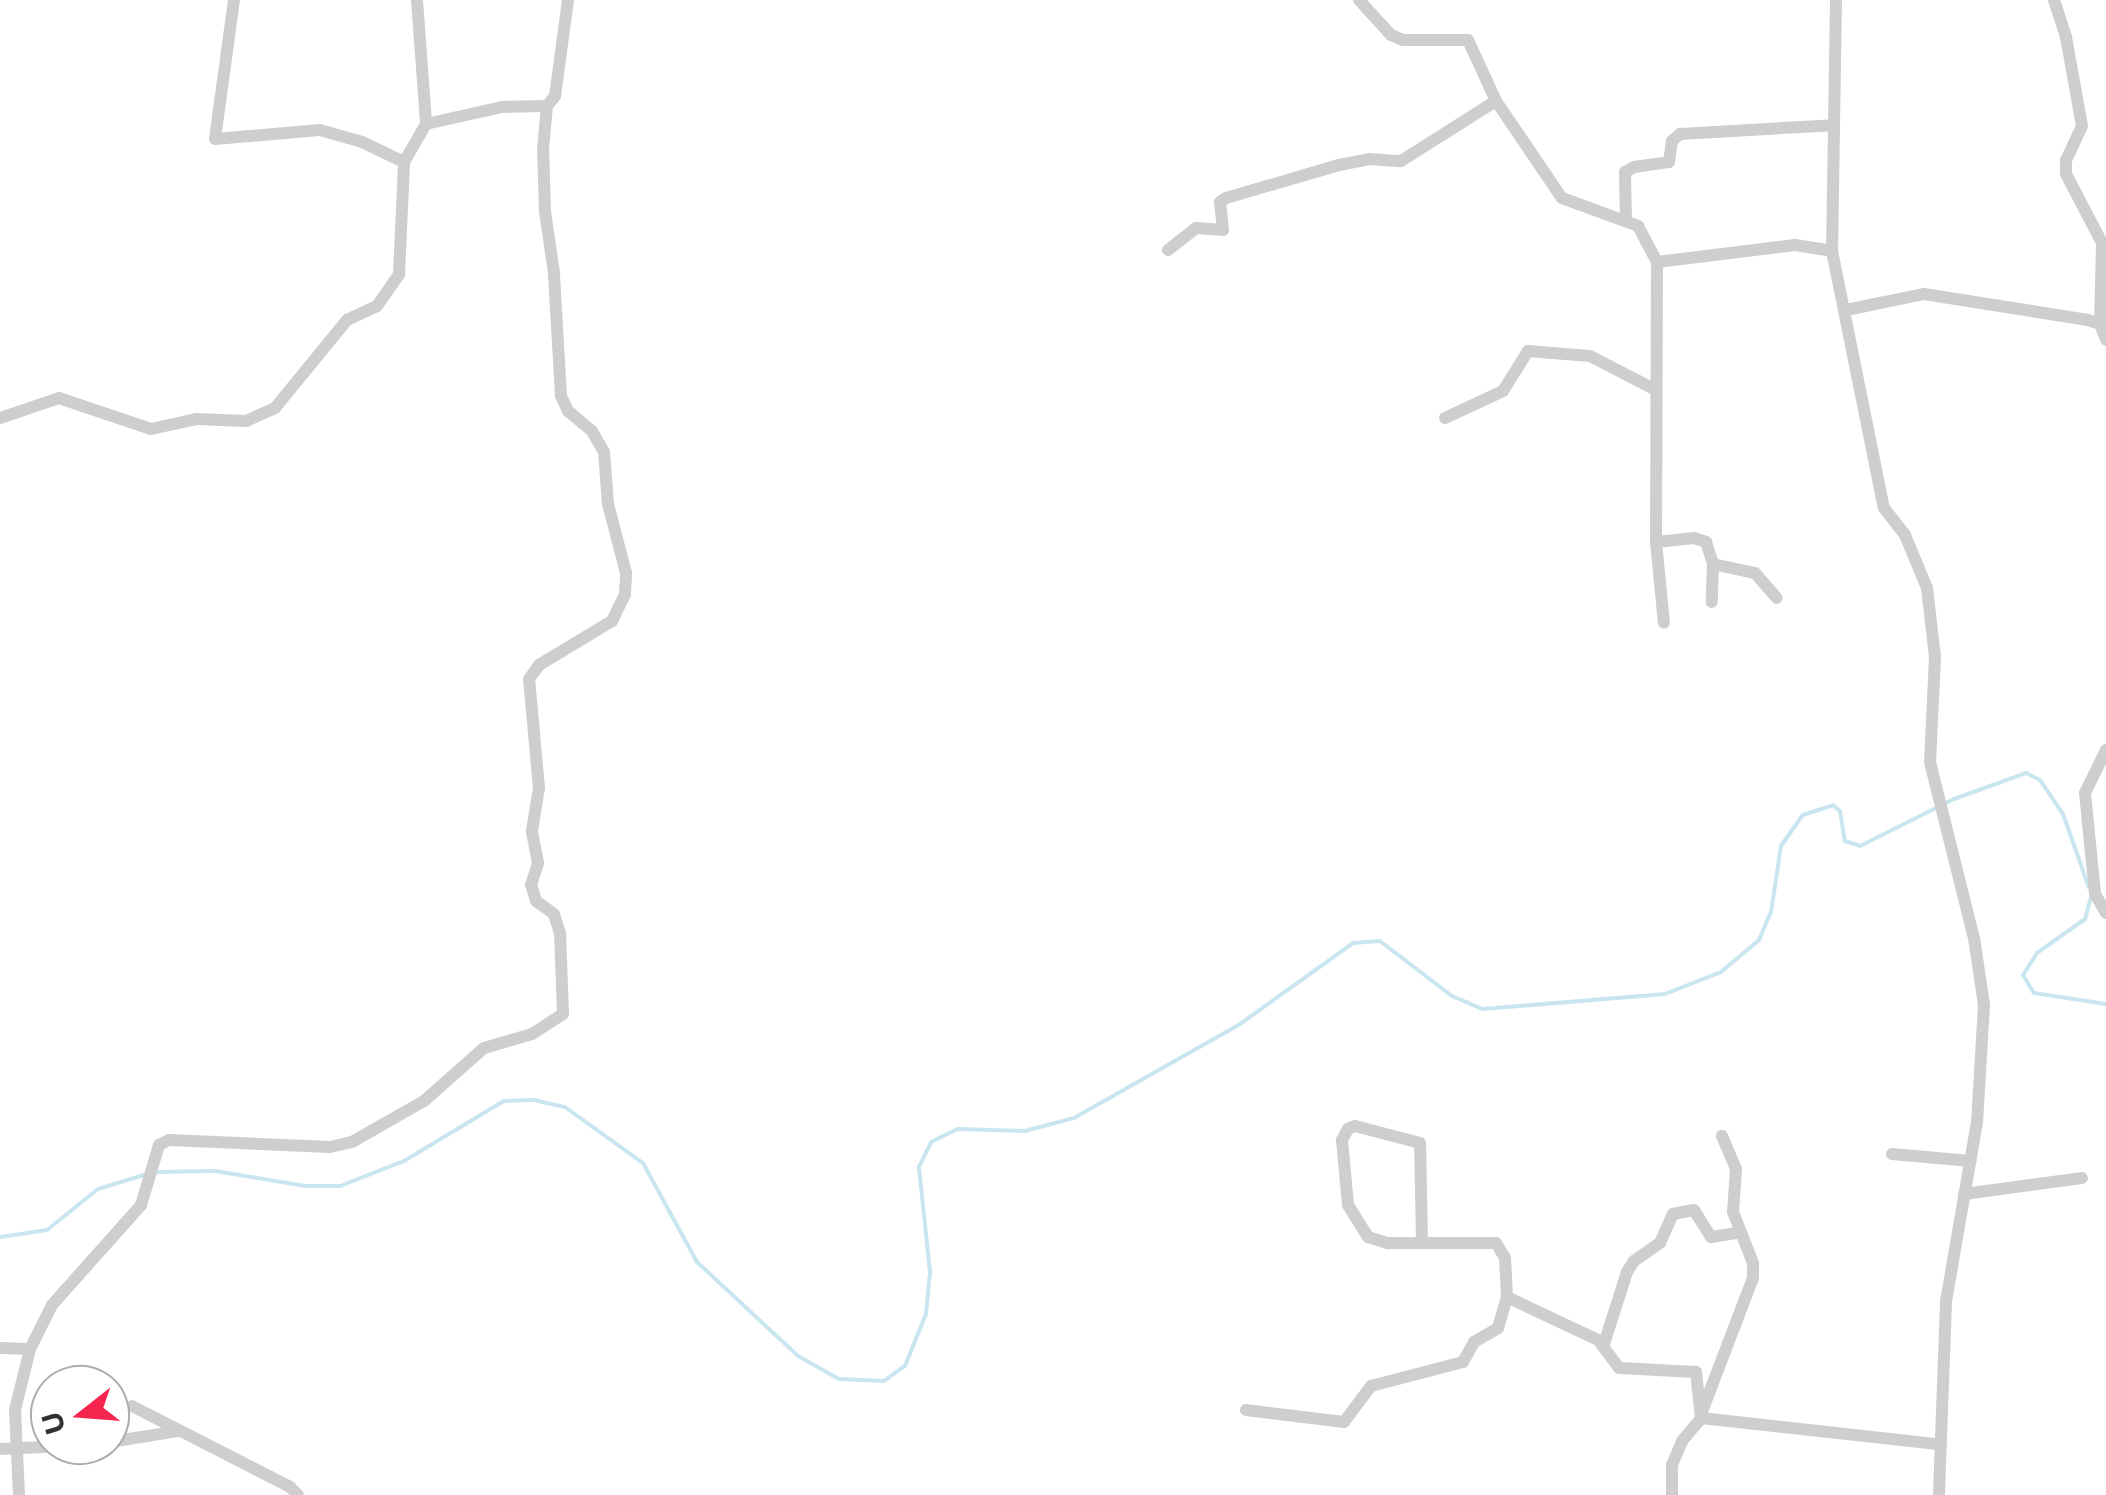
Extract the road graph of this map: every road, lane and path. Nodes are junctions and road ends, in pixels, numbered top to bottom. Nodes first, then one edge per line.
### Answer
1 (234, 0) edge
2 (417, 0) edge
3 (568, 0) edge
4 (1359, 0) edge
5 (1836, 0) edge
6 (2054, 0) edge
7 (1496, 101) junction
8 (547, 106) junction
9 (426, 124) junction
10 (1834, 125) junction
11 (404, 162) junction
12 (1626, 220) junction
13 (1168, 250) dead end
14 (1832, 252) junction
15 (1657, 262) junction
16 (1846, 310) junction
17 (2100, 324) junction
18 (2106, 340) edge
19 (1656, 390) junction
20 (0, 418) edge
21 (1445, 418) dead end
22 (1656, 542) junction
23 (1714, 564) junction
24 (1777, 598) dead end
25 (1712, 602) dead end
26 (1664, 623) dead end
27 (2106, 750) edge
28 (2106, 913) edge
29 (1722, 1136) dead end
30 (1892, 1154) dead end
31 (1972, 1162) junction
32 (2082, 1178) dead end
33 (1964, 1194) junction
34 (1741, 1232) junction
35 (1422, 1243) junction
36 (1506, 1297) junction
37 (1604, 1344) junction
38 (0, 1348) edge
39 (30, 1349) junction
40 (132, 1406) dead end
41 (1246, 1410) dead end
42 (1701, 1415) junction
43 (179, 1432) junction
44 (130, 1439) edge
45 (1938, 1444) junction
46 (0, 1449) edge
47 (30, 1449) edge
48 (15, 1450) junction
49 (19, 1495) edge
50 (298, 1495) edge
51 (1672, 1495) edge
52 (1939, 1495) edge

1 - 11 street
2 - 9 street
3 - 8 street
4 - 7 street
5 - 10 street
6 - 17 street
7 - 12 street
7 - 13 street
8 - 9 street
8 - 39 street
9 - 11 street
10 - 12 street
10 - 14 street
11 - 20 street
12 - 15 street
14 - 15 street
14 - 16 street
15 - 19 street
16 - 17 street
16 - 31 street
17 - 18 street
19 - 21 street
19 - 22 street
22 - 23 street
22 - 26 street
23 - 24 street
23 - 25 street
27 - 28 street
29 - 34 street
30 - 31 street
31 - 33 street
32 - 33 street
33 - 45 street
34 - 37 street
34 - 42 street
35 - 35 street
35 - 36 street
36 - 37 street
36 - 41 street
37 - 42 street
38 - 39 street
39 - 48 street
40 - 43 street
42 - 45 street
42 - 51 street
43 - 44 street
43 - 50 street
45 - 52 street
46 - 48 street
47 - 48 street
48 - 49 street

